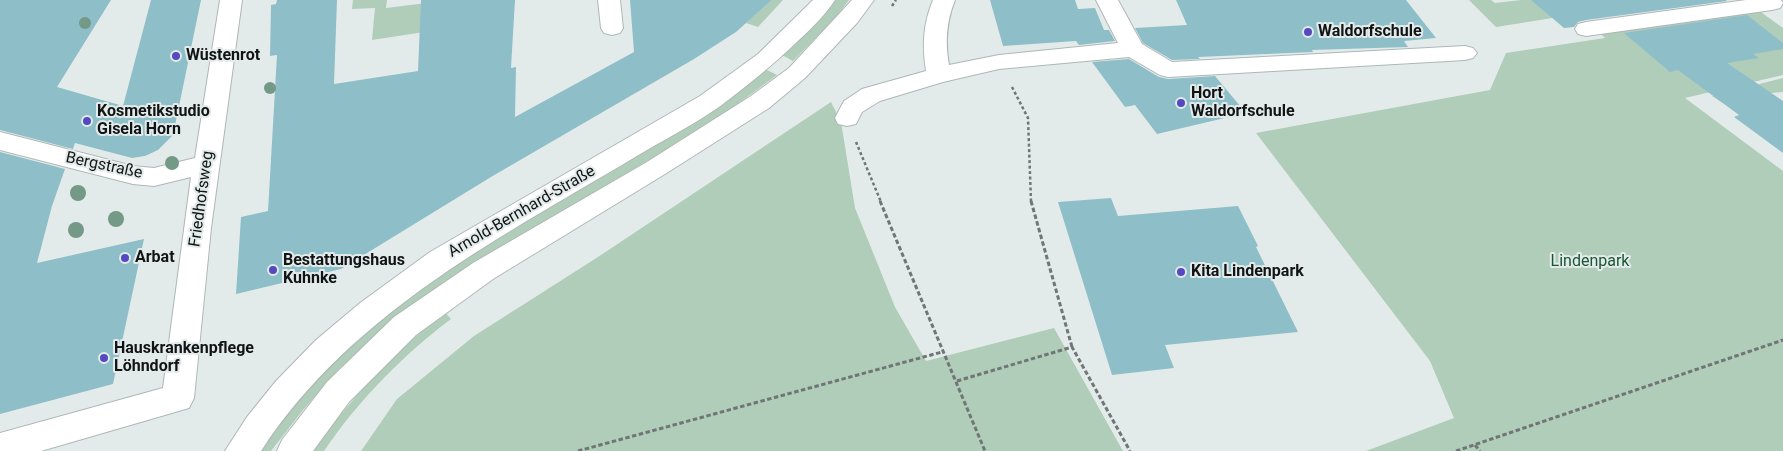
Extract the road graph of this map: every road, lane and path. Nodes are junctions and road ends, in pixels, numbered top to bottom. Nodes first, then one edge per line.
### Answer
1 (231, 0) edge
2 (609, 0) edge
3 (824, 0) edge
4 (863, 0) edge
5 (944, 0) edge
6 (1107, 0) edge
7 (1774, 5) edge
8 (612, 28) dead end
9 (1586, 29) dead end
10 (1133, 49) junction
11 (1465, 53) dead end
12 (999, 62) junction
13 (939, 75) junction
14 (847, 118) joint
15 (0, 141) edge
16 (208, 164) junction
17 (1783, 340) edge
18 (1072, 347) junction
19 (942, 352) junction
20 (957, 382) junction
21 (1476, 445) junction
22 (0, 448) edge
23 (242, 451) edge
24 (294, 451) edge
25 (578, 451) edge
26 (985, 451) edge
27 (1130, 451) edge
28 (1456, 451) edge
29 (1480, 451) edge

1 - 16 main road, Friedhofsweg
2 - 8 main road
3 - 23 main road, Arnold-Bernhard-Straße
4 - 24 main road, Arnold-Bernhard-Straße
5 - 13 main road
6 - 10 main road
7 - 9 main road
10 - 11 main road
10 - 12 main road
12 - 13 main road
12 - 18 path
13 - 14 main road
14 - 19 path
15 - 16 main road, Bergstraße
16 - 22 main road, Friedhofsweg
17 - 21 path
18 - 20 path
18 - 27 path
19 - 20 path
19 - 25 path
20 - 26 path
21 - 28 path
21 - 29 path

